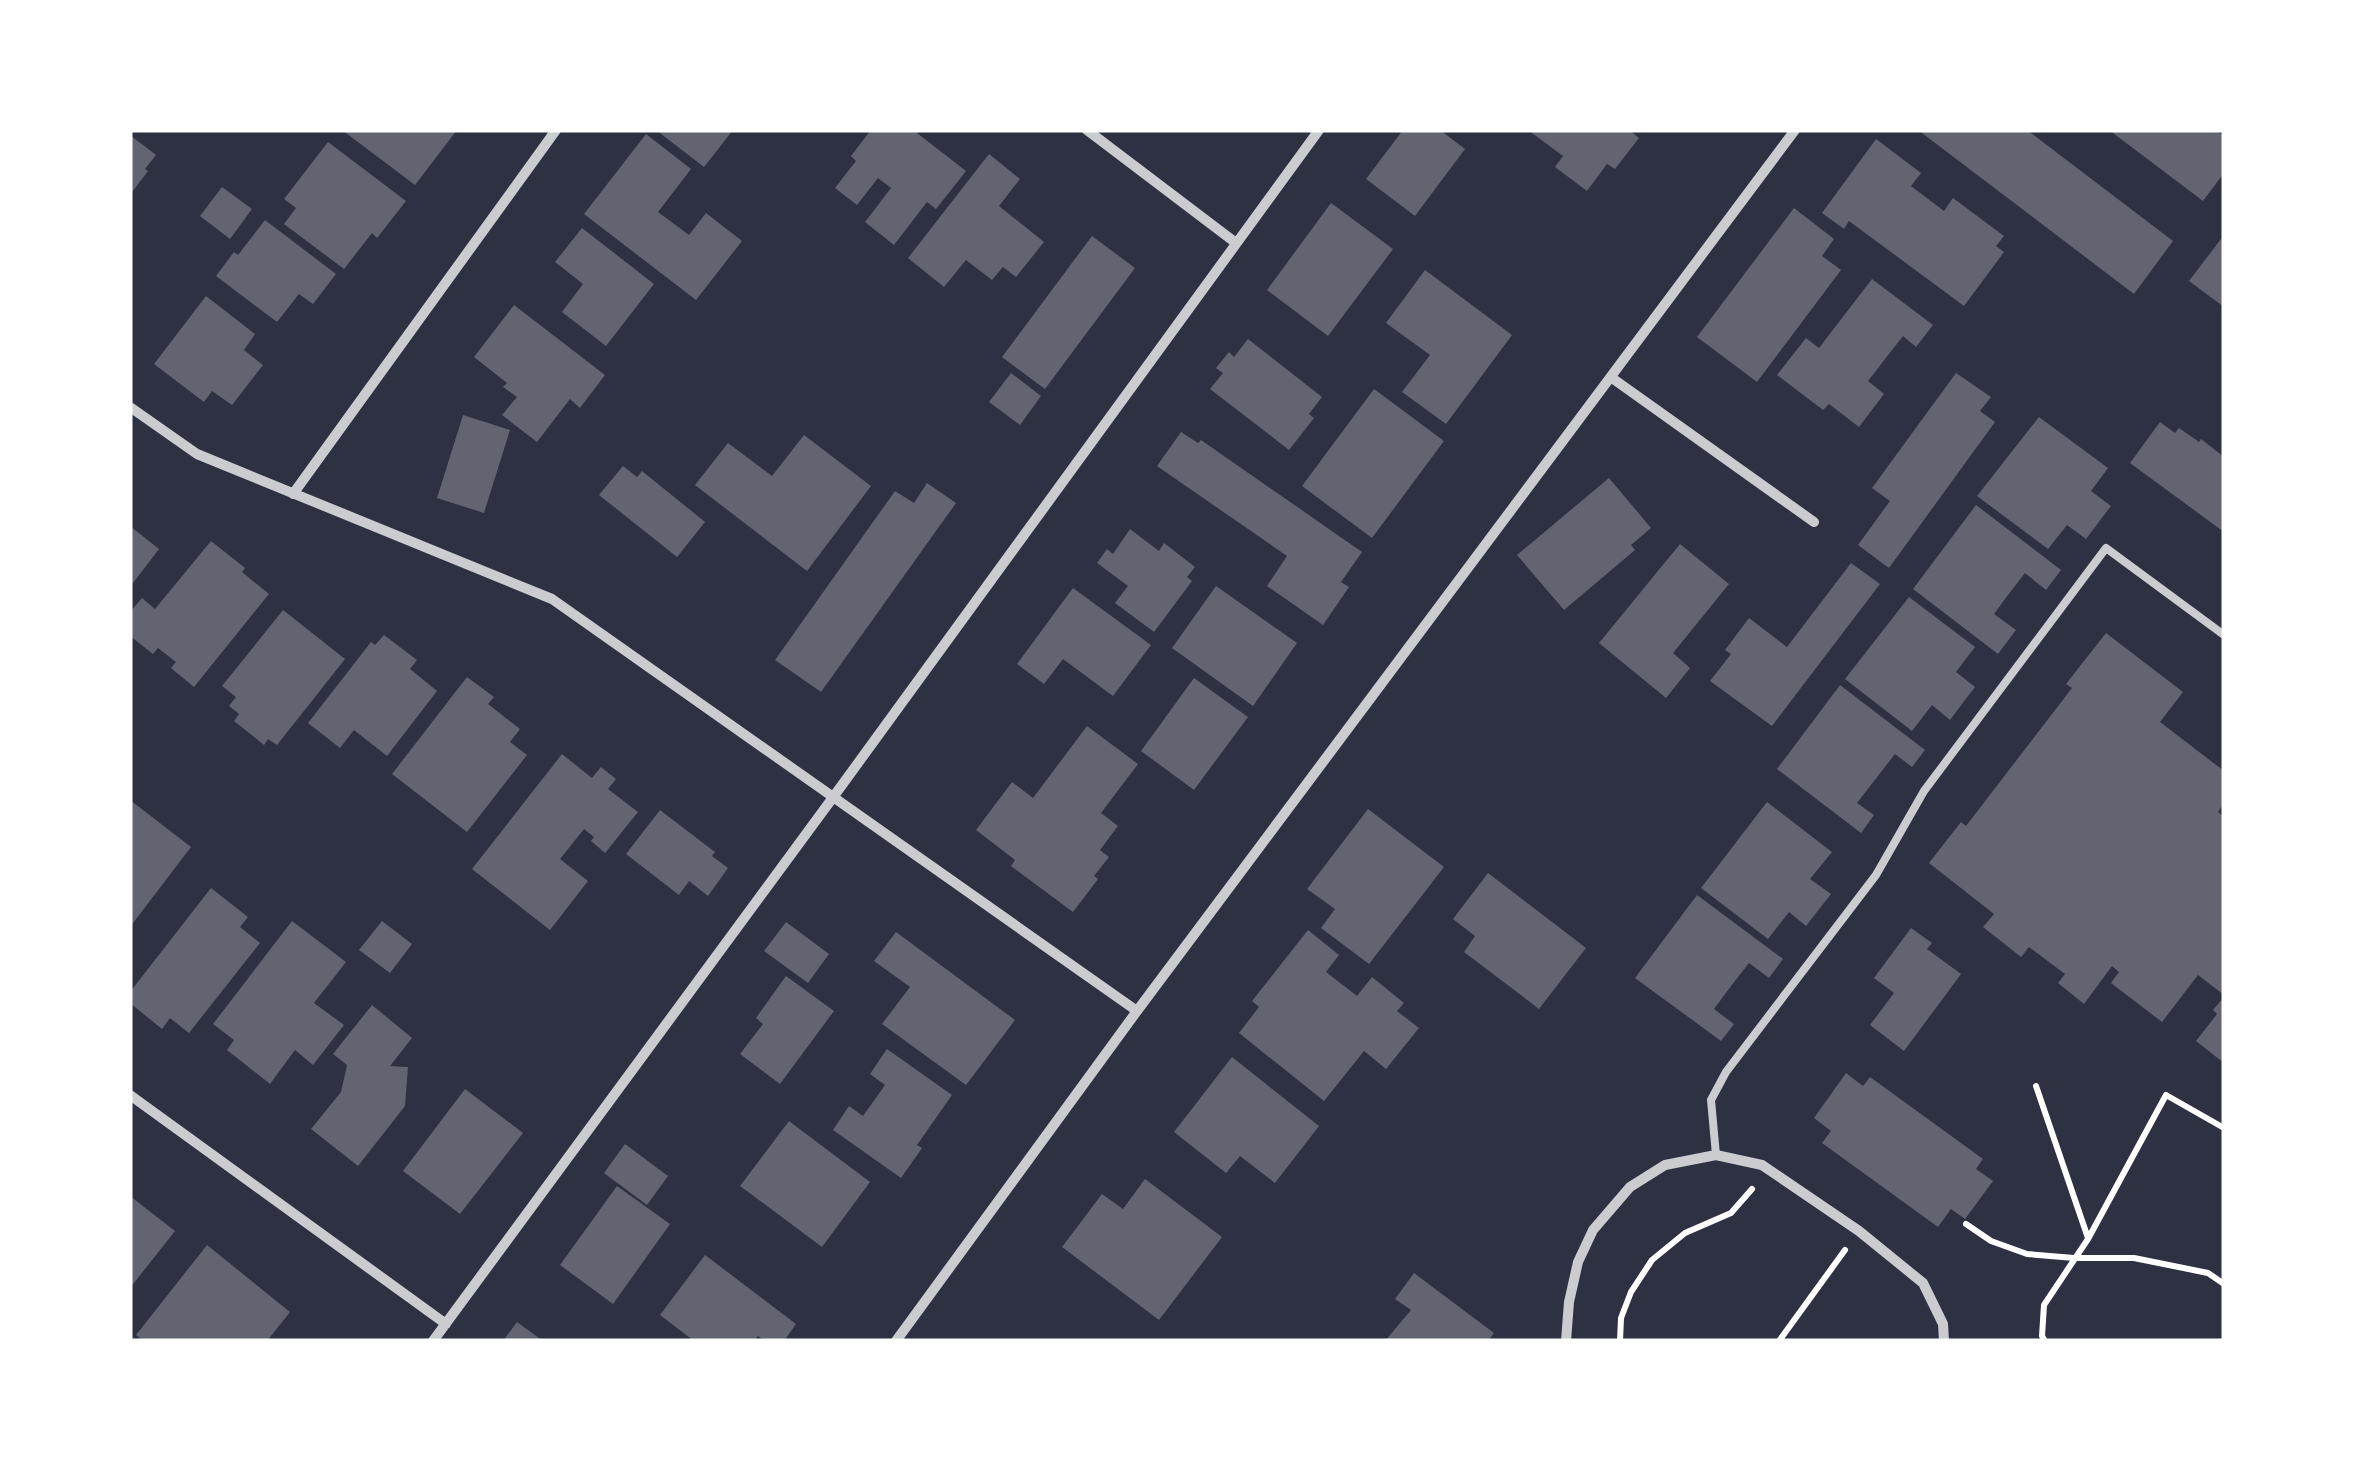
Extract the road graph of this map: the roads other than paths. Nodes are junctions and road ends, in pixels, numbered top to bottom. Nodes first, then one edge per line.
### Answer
1 (556, 130) edge
2 (1087, 130) edge
3 (1319, 130) edge
4 (1795, 130) edge
5 (1236, 243) junction
6 (1612, 378) junction
7 (130, 407) edge
8 (294, 494) junction
9 (1814, 522) dead end
10 (2224, 635) edge
11 (834, 796) junction
12 (1137, 1012) junction
13 (130, 1095) edge
14 (1716, 1155) junction
15 (446, 1324) junction
16 (433, 1341) edge
17 (896, 1341) edge
18 (1566, 1341) edge
19 (1944, 1341) edge

1 - 8 street
2 - 5 street
3 - 5 street
4 - 6 street
5 - 11 street
6 - 9 street
6 - 12 street
7 - 8 street
8 - 11 street
10 - 14 lane
11 - 12 street
11 - 15 street
12 - 17 street
13 - 15 street
14 - 18 street
14 - 19 street
15 - 16 street

